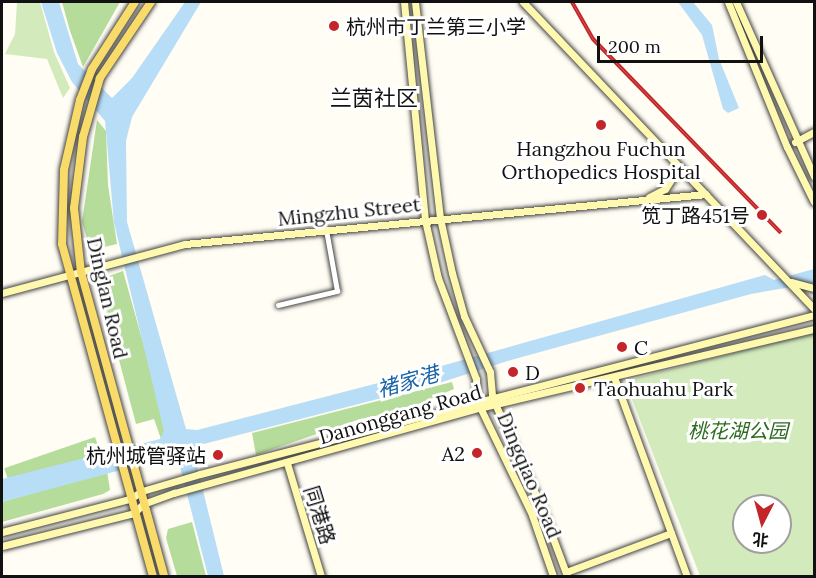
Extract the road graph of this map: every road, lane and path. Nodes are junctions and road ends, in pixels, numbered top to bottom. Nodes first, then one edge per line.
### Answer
1 (135, 2) edge
2 (151, 2) edge
3 (404, 2) edge
4 (415, 2) edge
5 (523, 2) edge
6 (728, 2) edge
7 (736, 2) edge
8 (814, 132) edge
9 (797, 141) junction
10 (787, 147) junction
11 (680, 166) junction
12 (814, 176) edge
13 (706, 194) junction
14 (635, 201) junction
15 (814, 202) edge
16 (440, 218) junction
17 (425, 220) junction
18 (326, 230) junction
19 (81, 272) junction
20 (68, 276) junction
21 (791, 282) junction
22 (814, 288) edge
23 (2, 293) edge
24 (278, 305) dead end
25 (814, 309) edge
26 (814, 315) edge
27 (814, 329) edge
28 (614, 377) junction
29 (492, 397) junction
30 (477, 401) junction
31 (497, 404) junction
32 (483, 407) junction
33 (287, 463) junction
34 (142, 491) junction
35 (130, 499) junction
36 (143, 504) junction
37 (134, 513) junction
38 (2, 532) edge
39 (671, 533) junction
40 (2, 546) edge
41 (566, 574) edge
42 (153, 576) edge
43 (164, 576) edge
44 (321, 576) edge
45 (553, 576) edge
46 (687, 576) edge

1 - 20 main road, Dinglan Road
2 - 19 main road, Dinglan Road
3 - 17 main road, Dingqiao Road
4 - 16 main road, Dingqiao Road
5 - 11 main road
6 - 10 main road
7 - 9 main road
8 - 9 main road
9 - 10 main road
9 - 12 main road
10 - 15 main road
11 - 13 main road
11 - 14 main road
13 - 14 main road, Mingzhu Street
13 - 21 main road
14 - 16 main road, Mingzhu Street
16 - 17 main road, Mingzhu Street
16 - 29 main road, Dingqiao Road
17 - 18 main road, Mingzhu Street
17 - 30 main road, Dingqiao Road
18 - 19 main road, Mingzhu Street
18 - 24 street
19 - 20 main road, Mingzhu Street
19 - 34 main road, Dinglan Road
20 - 23 main road, Mingzhu Street
20 - 35 main road, Dinglan Road
21 - 22 main road
21 - 25 main road
26 - 29 main road, Danonggang Road
27 - 28 main road, Danonggang Road
28 - 31 main road, Danonggang Road
28 - 39 main road
29 - 30 main road, Danonggang Road
29 - 31 main road, Dingqiao Road
30 - 32 main road, Dingqiao Road
30 - 34 main road, Danonggang Road
31 - 32 main road, Danonggang Road
31 - 41 main road, Dingqiao Road
32 - 33 main road, Danonggang Road
32 - 45 main road, Dingqiao Road
33 - 36 main road, Danonggang Road
33 - 44 main road, 同港路
34 - 35 main road, Danonggang Road
34 - 36 main road, Dinglan Road
35 - 37 main road, Dinglan Road
35 - 38 main road, Danonggang Road
36 - 37 main road, Danonggang Road
36 - 43 main road, Dinglan Road
37 - 40 main road
37 - 42 main road, Dinglan Road
39 - 41 main road
39 - 46 main road

